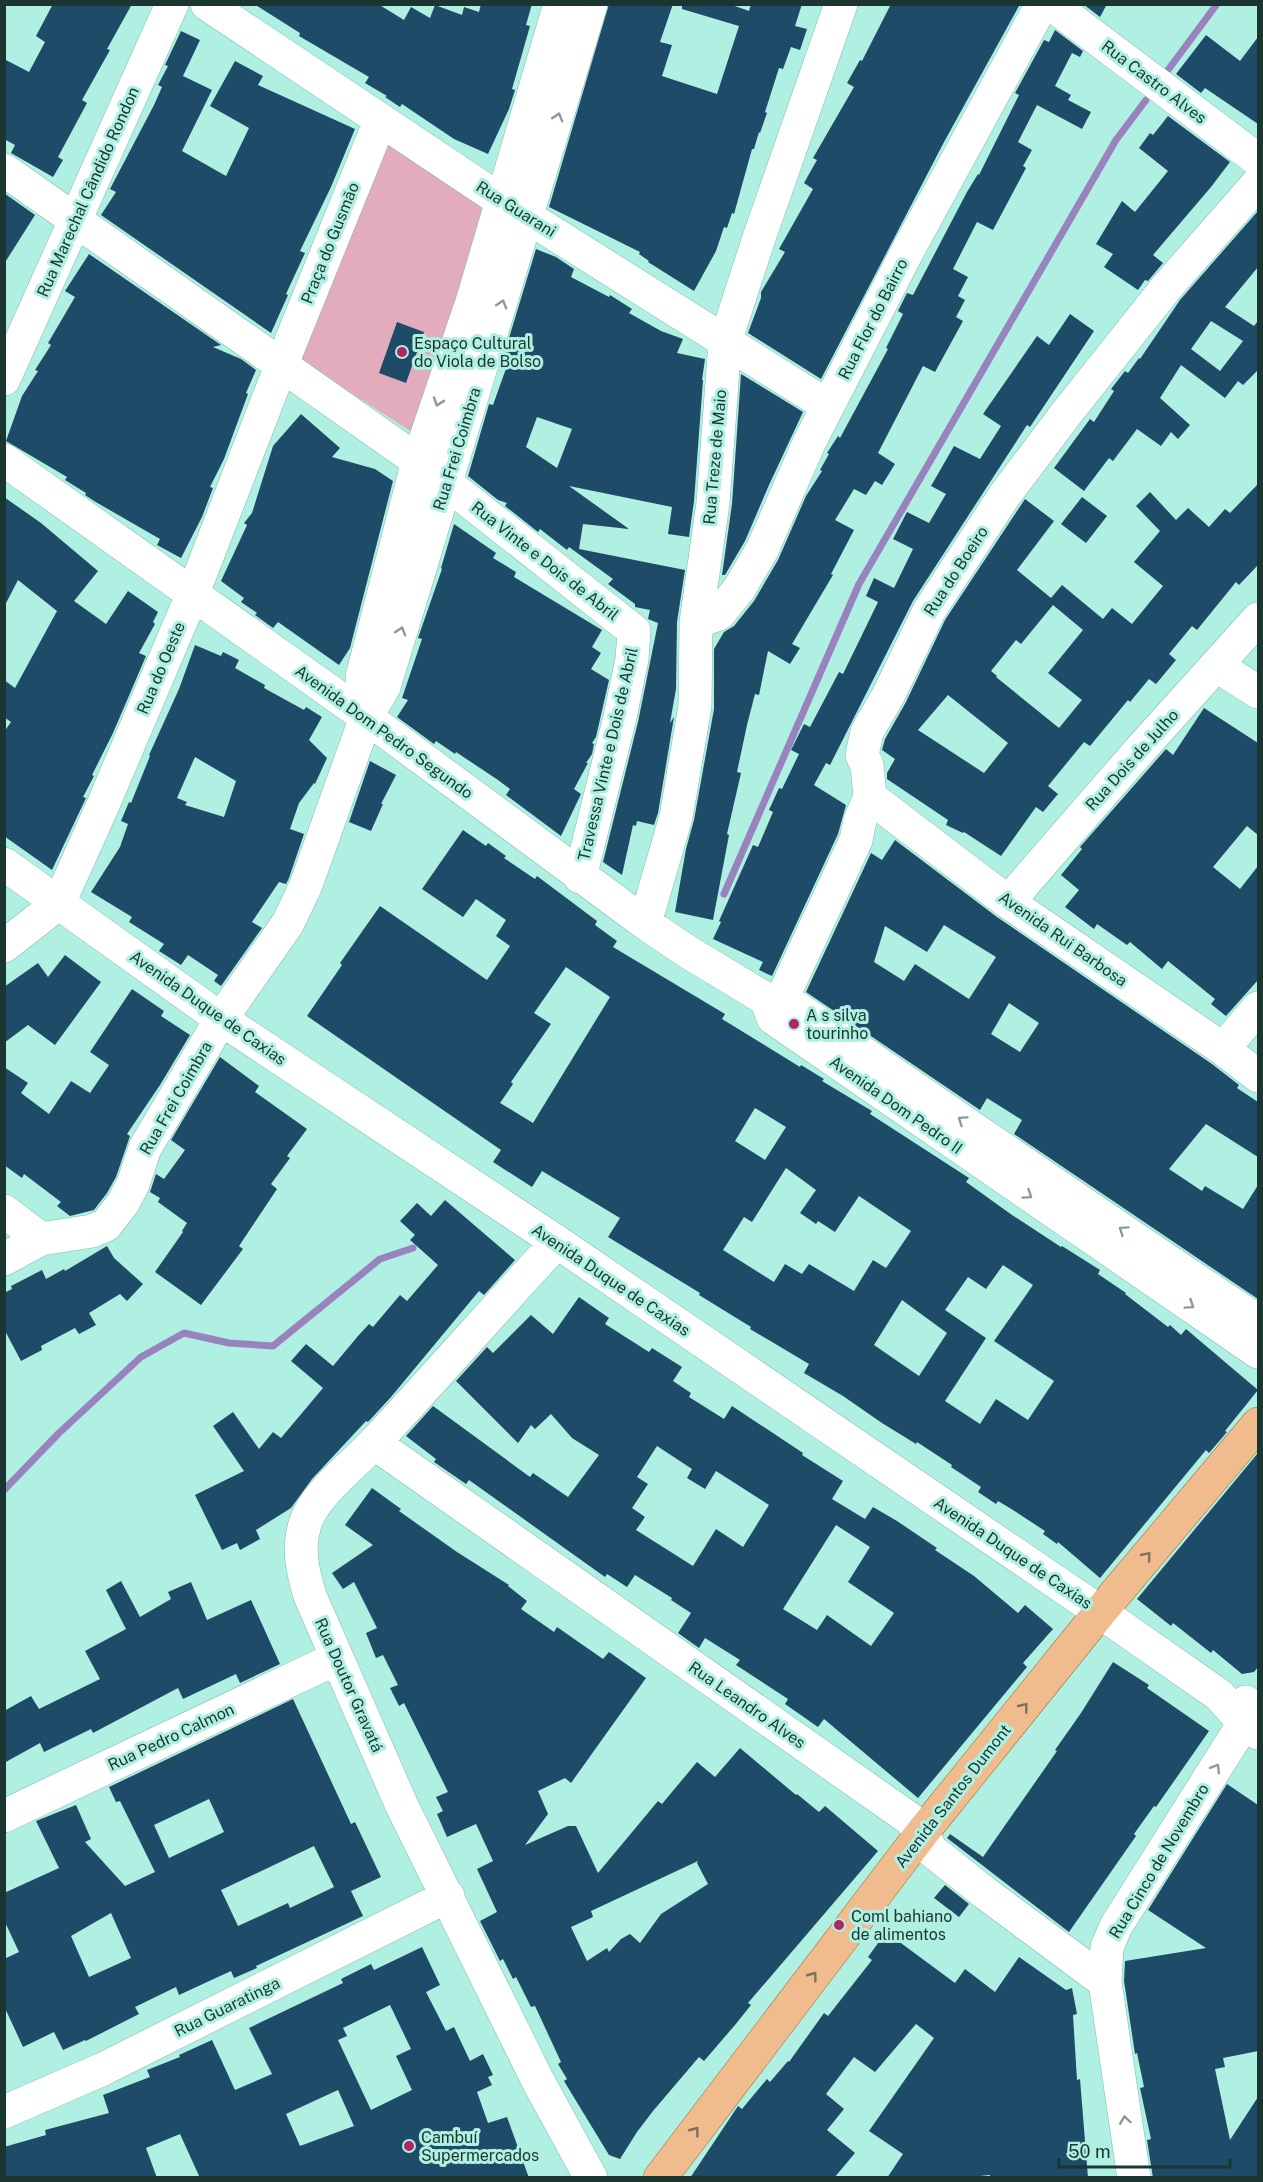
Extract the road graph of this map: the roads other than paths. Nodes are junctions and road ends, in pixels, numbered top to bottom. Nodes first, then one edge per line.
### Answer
1 (172, 4) edge
2 (207, 4) edge
3 (560, 4) edge
4 (591, 4) edge
5 (841, 4) edge
6 (1042, 4) edge
7 (1051, 4) edge
8 (380, 121) junction
9 (1258, 159) edge
10 (4, 170) edge
11 (1258, 183) edge
12 (515, 209) junction
13 (74, 221) junction
14 (725, 342) junction
15 (280, 366) junction
16 (4, 379) edge
17 (828, 406) junction
18 (4, 460) edge
19 (418, 462) junction
20 (446, 483) junction
21 (193, 593) junction
22 (1258, 620) edge
23 (696, 622) junction
24 (634, 631) joint
25 (1217, 666) junction
26 (1258, 692) edge
27 (366, 717) junction
28 (870, 797) junction
29 (4, 864) edge
30 (580, 876) junction
31 (1008, 902) junction
32 (59, 903) junction
33 (645, 923) junction
34 (4, 946) edge
35 (774, 1005) junction
36 (1258, 1008) edge
37 (221, 1020) junction
38 (1258, 1035) edge
39 (1239, 1062) edge
40 (4, 1211) edge
41 (41, 1239) junction
42 (557, 1242) junction
43 (4, 1259) edge
44 (1159, 1270) junction
45 (1258, 1322) edge
46 (1258, 1352) edge
47 (1258, 1424) edge
48 (374, 1443) junction
49 (1100, 1612) junction
50 (337, 1658) junction
51 (1248, 1705) edge
52 (4, 1816) edge
53 (922, 1833) junction
54 (448, 1896) junction
55 (1105, 1982) junction
56 (4, 2112) edge
57 (591, 2178) edge
58 (660, 2178) edge
59 (1134, 2178) edge

1 - 13 street, Rua Marechal Cândido Rondon
2 - 8 street, Rua Guarani
3 - 12 street, Rua Frei Coimbra
12 -> 4 street, Rua Frei Coimbra
5 - 14 street, Rua Treze de Maio
6 - 17 street, Rua Flor do Bairro
7 - 9 street, Rua Castro Alves
8 - 12 street, Rua Guarani
8 - 15 street, Praça do Gusmão
10 - 13 street, Rua Vinte e Dois de Abril
11 - 28 street, Rua do Boeiro
12 - 14 street, Rua Guarani
12 -> 19 street, Rua Frei Coimbra
20 -> 12 street, Rua Frei Coimbra
13 - 15 street, Rua Vinte e Dois de Abril
13 - 16 street, Rua Marechal Cândido Rondon
14 - 17 street, Rua Guarani
14 - 23 street, Rua Treze de Maio
15 - 19 street, Rua Vinte e Dois de Abril
15 - 21 street, Rua do Oeste
17 - 23 street, Rua Flor do Bairro
18 - 21 street, Avenida Dom Pedro Segundo
19 - 20 street, Rua Vinte e Dois de Abril
19 - 27 street, Rua Frei Coimbra
20 - 24 street, Rua Vinte e Dois de Abril
27 -> 20 street, Rua Frei Coimbra
21 - 27 street, Avenida Dom Pedro Segundo
21 - 32 street, Rua do Oeste
22 - 25 street, Rua Dois de Julho
23 - 33 street, Rua Treze de Maio
24 - 30 street, Travessa Vinte e Dois de Abril
25 - 26 street
25 - 31 street, Rua Dois de Julho
27 - 30 street, Avenida Dom Pedro Segundo
27 - 37 street, Rua Frei Coimbra
28 - 31 street, Avenida Rui Barbosa
28 - 35 street, Rua do Boeiro
29 - 32 street, Avenida Duque de Caxias
30 - 33 street, Avenida Dom Pedro Segundo
31 - 39 street, Avenida Rui Barbosa
32 - 34 street, Rua do Oeste
32 - 37 street, Avenida Duque de Caxias
33 - 35 street, Avenida Dom Pedro Segundo
35 - 44 street, Avenida Dom Pedro II
36 - 39 street
37 - 41 street, Rua Frei Coimbra
37 - 42 street, Avenida Duque de Caxias
38 - 39 street
40 - 41 street
41 - 43 street, Rua Frei Coimbra
42 - 48 street, Rua Doutor Gravatá
42 - 49 street, Avenida Duque de Caxias
44 - 45 street, Avenida Dom Pedro II
44 -> 46 street, Avenida Dom Pedro II
49 -> 47 main road, Avenida Santos Dumont
48 - 50 street, Rua Doutor Gravatá
48 - 53 street, Rua Leandro Alves
49 - 51 street, Avenida Duque de Caxias
53 -> 49 main road, Avenida Santos Dumont
50 - 52 street, Rua Pedro Calmon
50 - 54 street, Rua Doutor Gravatá
55 -> 51 street, Rua Cinco de Novembro
53 - 55 street, Rua Leandro Alves
58 -> 53 main road, Avenida Santos Dumont
54 - 56 street, Rua Guaratinga
54 - 57 street, Rua Doutor Gravatá
59 -> 55 street, Rua Cinco de Novembro

